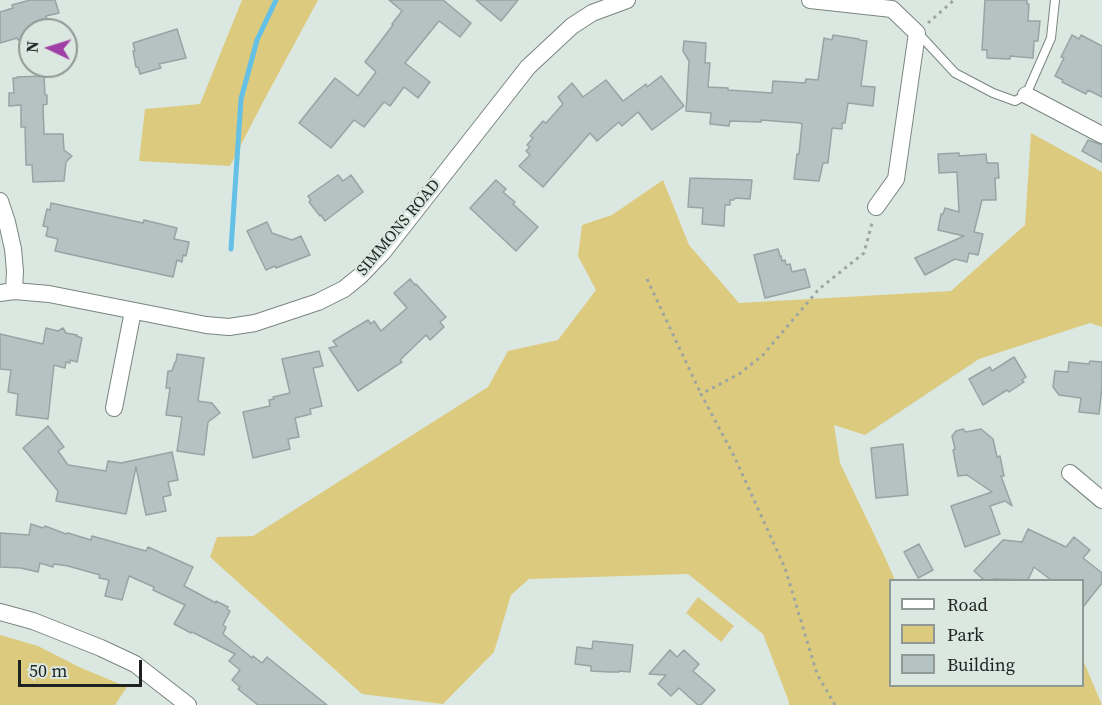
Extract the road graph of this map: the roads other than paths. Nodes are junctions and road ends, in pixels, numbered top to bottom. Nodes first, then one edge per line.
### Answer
1 (627, 0) edge
2 (810, 0) edge
3 (1055, 0) edge
4 (917, 33) junction
5 (1026, 95) junction
6 (1102, 135) edge
7 (0, 201) edge
8 (876, 207) road end
9 (7, 292) edge
10 (134, 311) junction
11 (114, 408) dead end
12 (1070, 473) dead end
13 (1102, 500) edge
14 (0, 612) edge
15 (188, 705) edge

1 - 10 street, SIMMONS ROAD
2 - 4 street
3 - 5 lane
4 - 5 lane
4 - 8 street
5 - 6 street
7 - 9 street
9 - 10 street, SIMMONS ROAD
10 - 11 street
12 - 13 street
14 - 15 street

